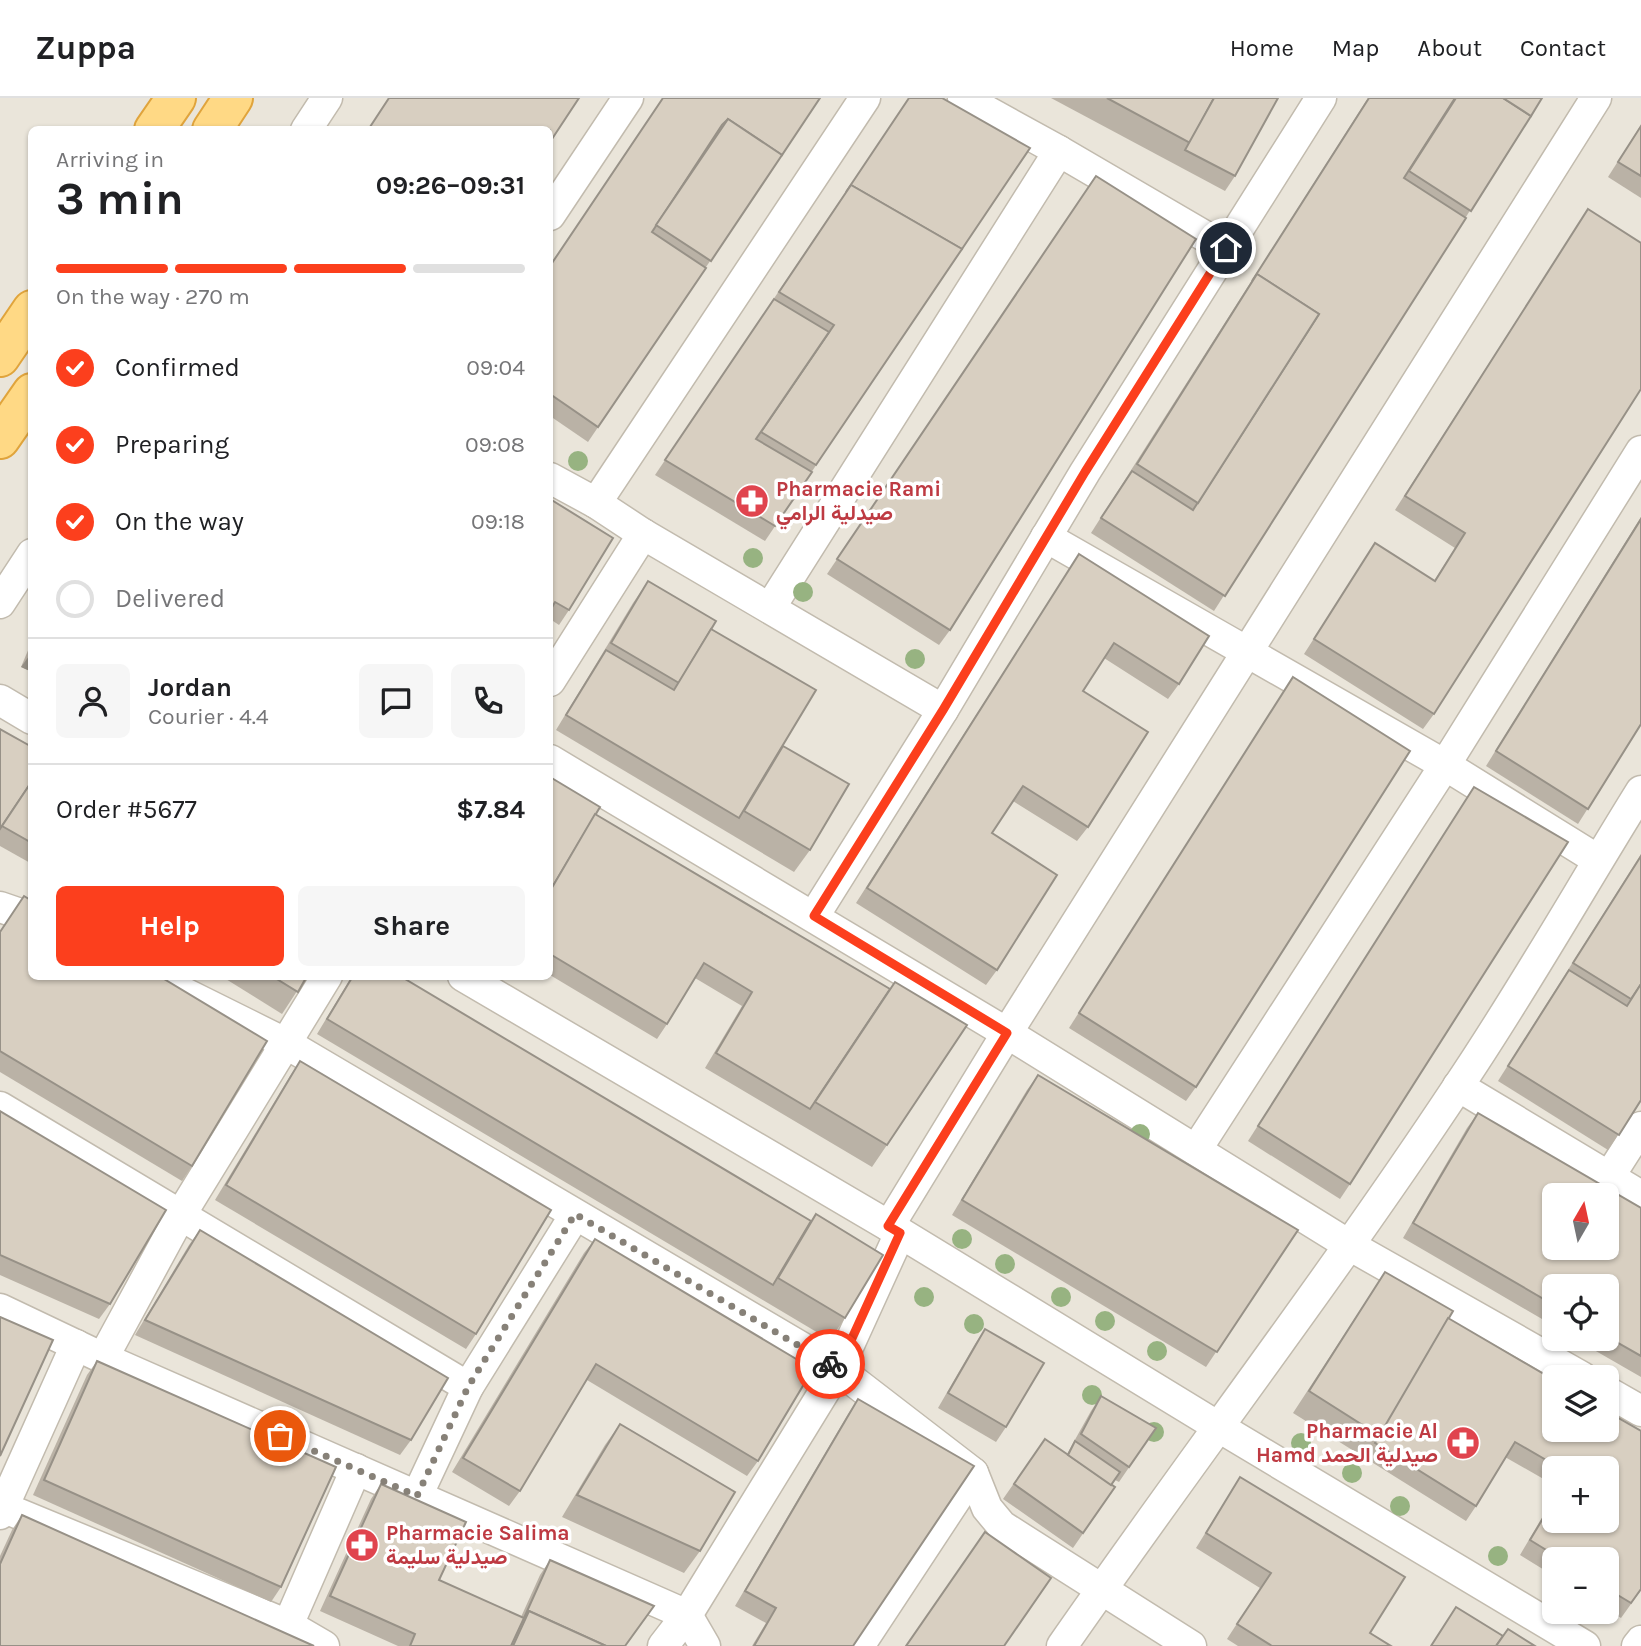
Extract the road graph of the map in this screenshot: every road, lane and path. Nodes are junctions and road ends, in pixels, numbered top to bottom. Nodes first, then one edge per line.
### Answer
1 (176, 98) edge
2 (233, 98) edge
3 (327, 98) edge
4 (628, 98) edge
5 (865, 98) edge
6 (963, 98) edge
7 (1321, 98) edge
8 (1596, 98) edge
9 (157, 126) edge
10 (215, 126) edge
11 (309, 126) edge
12 (1059, 151) junction
13 (553, 210) edge
14 (1226, 248) junction
15 (28, 316) edge
16 (0, 357) edge
17 (28, 399) edge
18 (0, 439) edge
19 (1641, 451) edge
20 (553, 480) edge
21 (596, 503) junction
22 (643, 534) junction
23 (1046, 537) junction
24 (28, 560) edge
25 (0, 603) edge
26 (771, 608) junction
27 (1246, 653) junction
28 (553, 676) edge
29 (0, 700) edge
30 (943, 710) junction
31 (28, 717) edge
32 (553, 762) edge
33 (1445, 765) junction
34 (1641, 791) edge
35 (1598, 860) junction
36 (0, 907) edge
37 (814, 916) junction
38 (28, 917) edge
39 (158, 980) edge
40 (325, 980) edge
41 (470, 980) edge
42 (1007, 1033) junction
43 (287, 1044) junction
44 (1458, 1086) junction
45 (0, 1107) edge
46 (1641, 1127) edge
47 (1196, 1150) junction
48 (1609, 1177) junction
49 (1641, 1196) edge
50 (575, 1214) junction
51 (180, 1216) junction
52 (894, 1229) junction
53 (1349, 1245) junction
54 (0, 1309) edge
55 (76, 1345) junction
56 (103, 1358) junction
57 (1561, 1365) edge
58 (838, 1369) junction
59 (468, 1387) junction
60 (1619, 1398) edge
61 (1641, 1411) edge
62 (1217, 1426) junction
63 (356, 1469) junction
64 (973, 1473) junction
65 (417, 1496) junction
66 (1, 1509) edge
67 (1101, 1590) junction
68 (687, 1615) junction
69 (288, 1625) junction
70 (1641, 1641) edge
71 (324, 1646) edge
72 (663, 1646) edge
73 (705, 1646) edge
74 (859, 1646) edge
75 (1062, 1646) edge
76 (1191, 1646) edge
77 (1585, 1646) edge
78 (1637, 1646) edge

1 - 9 highway
2 - 10 highway
3 - 11 street
4 - 13 street
5 - 21 street
6 - 12 street
7 - 14 street
8 - 27 street
12 - 14 street
12 - 26 street
14 - 23 street
15 - 16 highway
17 - 18 highway
19 - 33 street
20 - 21 street
21 - 22 street
22 - 26 street
22 - 28 street
23 - 27 street
23 - 30 street
24 - 25 street
26 - 30 street
27 - 33 street
27 - 42 street
29 - 31 street
30 - 37 street
32 - 37 street
33 - 35 street
33 - 47 street
34 - 35 street
35 - 44 street
36 - 38 street
37 - 42 street
39 - 43 street
40 - 43 street
41 - 52 street
42 - 47 street
42 - 52 street
43 - 50 street
43 - 51 street
44 - 48 street
44 - 53 street
45 - 51 street
46 - 48 street
47 - 53 street
48 - 49 street
50 - 58 street
50 - 59 street
51 - 56 street
51 - 59 street
52 - 58 street
52 - 62 street
53 - 57 street
53 - 62 street
54 - 55 street
55 - 56 street
55 - 66 street
56 - 63 street
58 - 64 street
58 - 68 street
59 - 65 street
60 - 61 street
62 - 67 street
62 - 77 street
63 - 65 street
63 - 69 street
64 - 67 street
64 - 74 street
65 - 68 street
66 - 69 street
67 - 75 street
67 - 76 street
68 - 72 street
68 - 73 street
69 - 71 street
70 - 78 street

